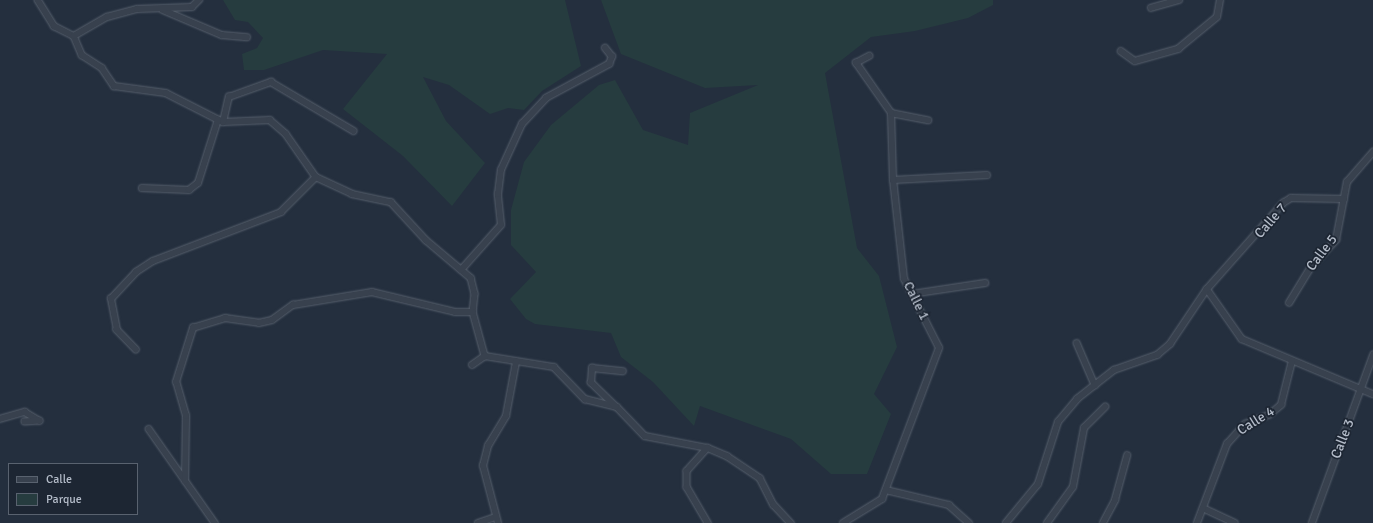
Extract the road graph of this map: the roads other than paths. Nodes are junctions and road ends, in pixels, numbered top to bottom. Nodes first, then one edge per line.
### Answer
1 (38, 0) edge
2 (199, 0) edge
3 (1179, 0) edge
4 (1220, 0) edge
5 (1151, 8) dead end
6 (161, 9) junction
7 (74, 36) junction
8 (247, 37) dead end
9 (605, 48) dead end
10 (1121, 51) dead end
11 (869, 56) dead end
12 (891, 113) junction
13 (928, 120) dead end
14 (220, 121) junction
15 (354, 131) dead end
16 (1373, 152) edge
17 (987, 175) dead end
18 (316, 177) junction
19 (893, 180) junction
20 (142, 188) dead end
21 (1344, 199) junction
22 (460, 270) junction
23 (984, 283) dead end
24 (1207, 289) junction
25 (912, 294) junction
26 (1289, 303) dead end
27 (473, 312) junction
28 (1077, 343) dead end
29 (136, 350) dead end
30 (1373, 355) edge
31 (485, 356) junction
32 (1292, 361) junction
33 (516, 362) junction
34 (472, 365) dead end
35 (623, 371) dead end
36 (1095, 385) junction
37 (1361, 389) junction
38 (1373, 394) edge
39 (617, 407) junction
40 (1105, 407) dead end
41 (0, 419) edge
42 (25, 422) dead end
43 (149, 429) dead end
44 (708, 448) junction
45 (1127, 456) dead end
46 (185, 481) junction
47 (886, 490) junction
48 (1203, 508) junction
49 (495, 517) junction
50 (215, 523) edge
51 (478, 523) edge
52 (498, 523) edge
53 (708, 523) edge
54 (791, 523) edge
55 (844, 523) edge
56 (969, 523) edge
57 (1006, 523) edge
58 (1047, 523) edge
59 (1103, 523) edge
60 (1197, 523) edge
61 (1235, 523) edge
62 (1312, 523) edge

1 - 7 street
2 - 6 street
3 - 5 street
4 - 10 street
6 - 7 street
6 - 8 street
7 - 14 street
9 - 22 street
11 - 12 street
12 - 13 street
12 - 19 street, Calle 1
14 - 15 street
14 - 18 street
14 - 20 street
16 - 21 street
17 - 19 street
18 - 22 street
18 - 29 street
19 - 25 street, Calle 1
21 - 24 street, Calle 7
21 - 26 street, Calle 5
22 - 27 street
23 - 25 street
24 - 32 street
24 - 36 street, Calle 7
25 - 47 street, Calle 1
27 - 31 street
27 - 46 street
28 - 36 street
30 - 37 street, Calle 3
31 - 33 street
31 - 34 street
32 - 37 street
32 - 48 street, Calle 4
33 - 39 street
33 - 49 street
35 - 39 street
36 - 57 street, Calle 7
37 - 38 street
37 - 62 street, Calle 3
39 - 44 street
40 - 58 street
41 - 42 street
43 - 46 street
44 - 53 street
44 - 54 street
45 - 59 street
46 - 50 street
47 - 55 street
47 - 56 street
48 - 60 street, Calle 4
48 - 61 street
49 - 51 street
49 - 52 street

